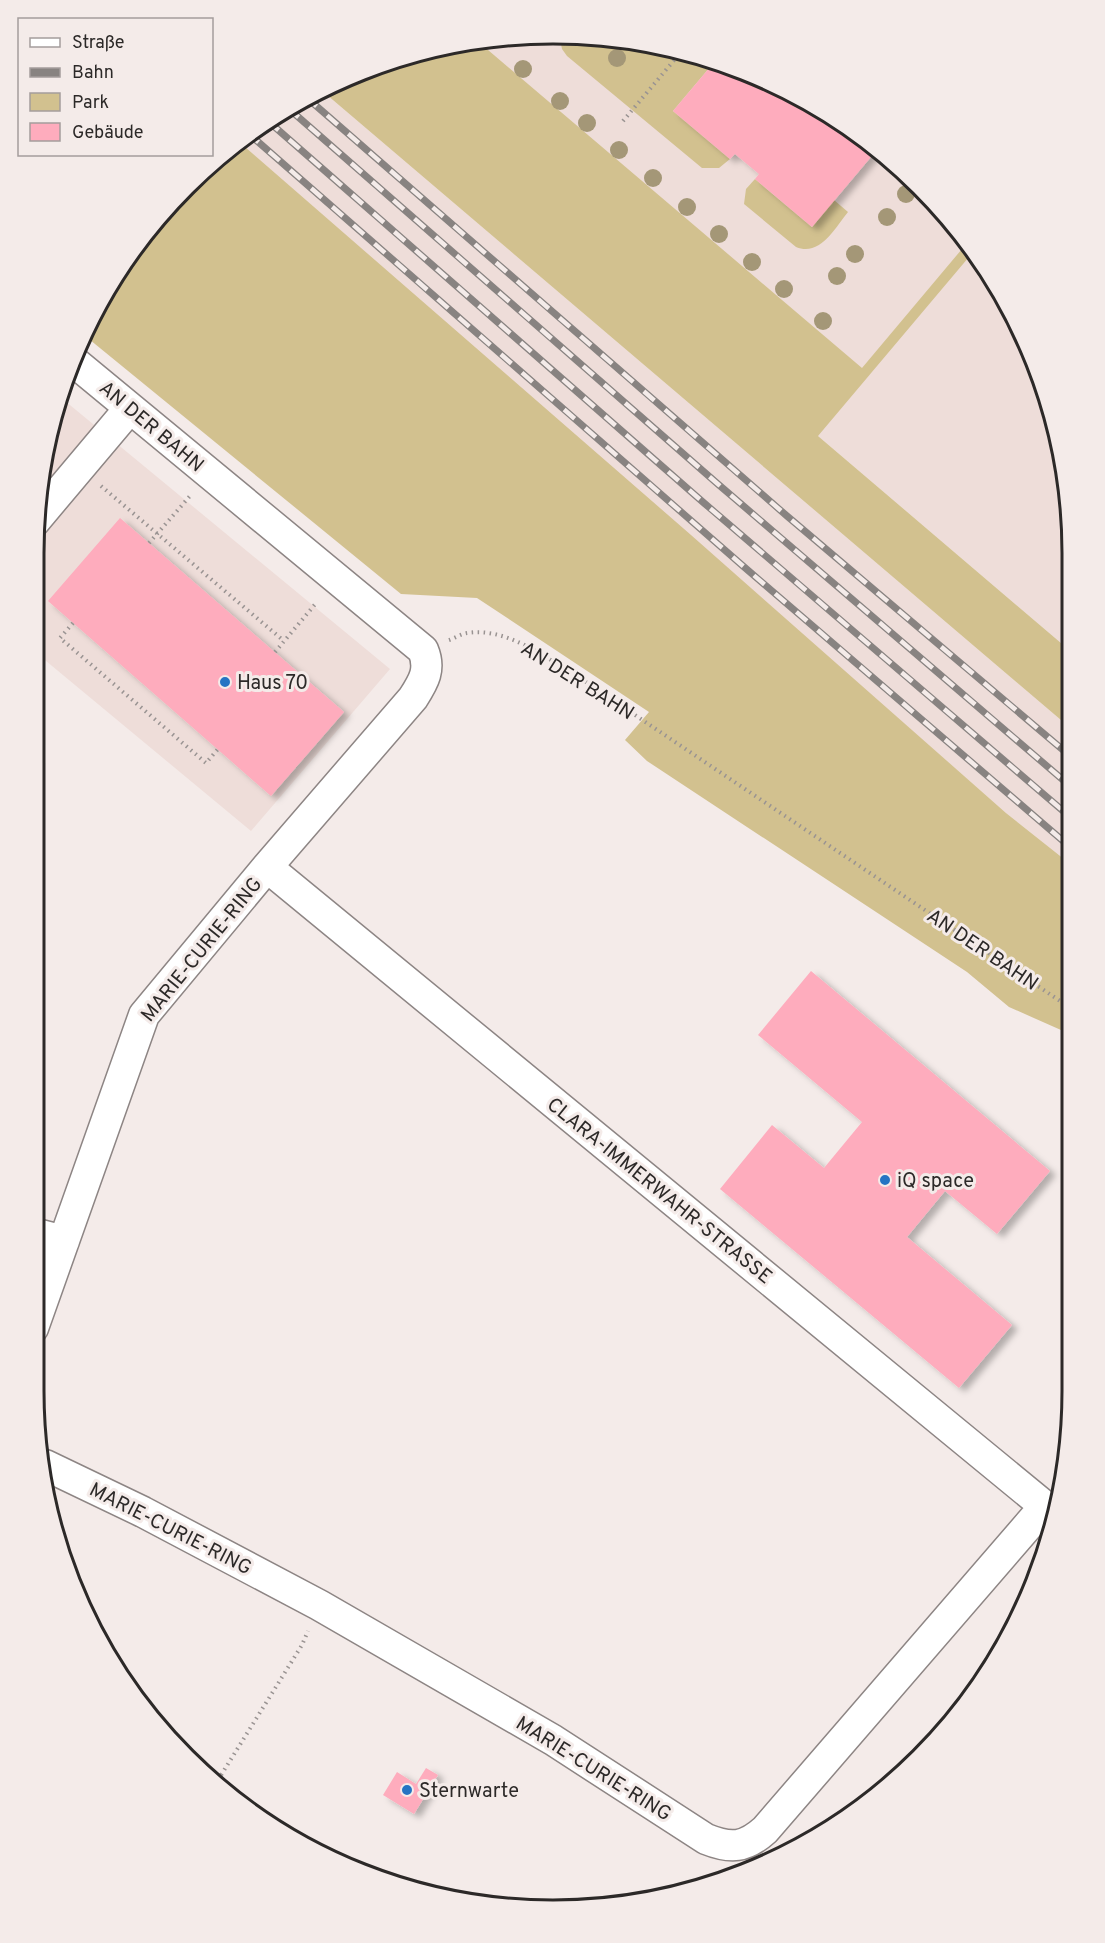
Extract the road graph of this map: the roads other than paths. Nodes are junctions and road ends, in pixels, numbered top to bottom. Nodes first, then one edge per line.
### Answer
1 (79, 366) edge
2 (130, 408) junction
3 (46, 508) edge
4 (423, 650) joint
5 (267, 867) junction
6 (44, 1236) edge
7 (64, 1241) junction
8 (44, 1297) edge
9 (50, 1467) edge
10 (1048, 1508) edge
11 (1047, 1512) edge

1 - 2 street, AN DER BAHN
2 - 3 street
2 - 4 street, AN DER BAHN
4 - 5 street, MARIE-CURIE-RING
5 - 7 street, MARIE-CURIE-RING
5 - 10 street, CLARA-IMMERWAHR-STRASSE
6 - 7 street
7 - 8 street, MARIE-CURIE-RING
9 - 11 street, MARIE-CURIE-RING

